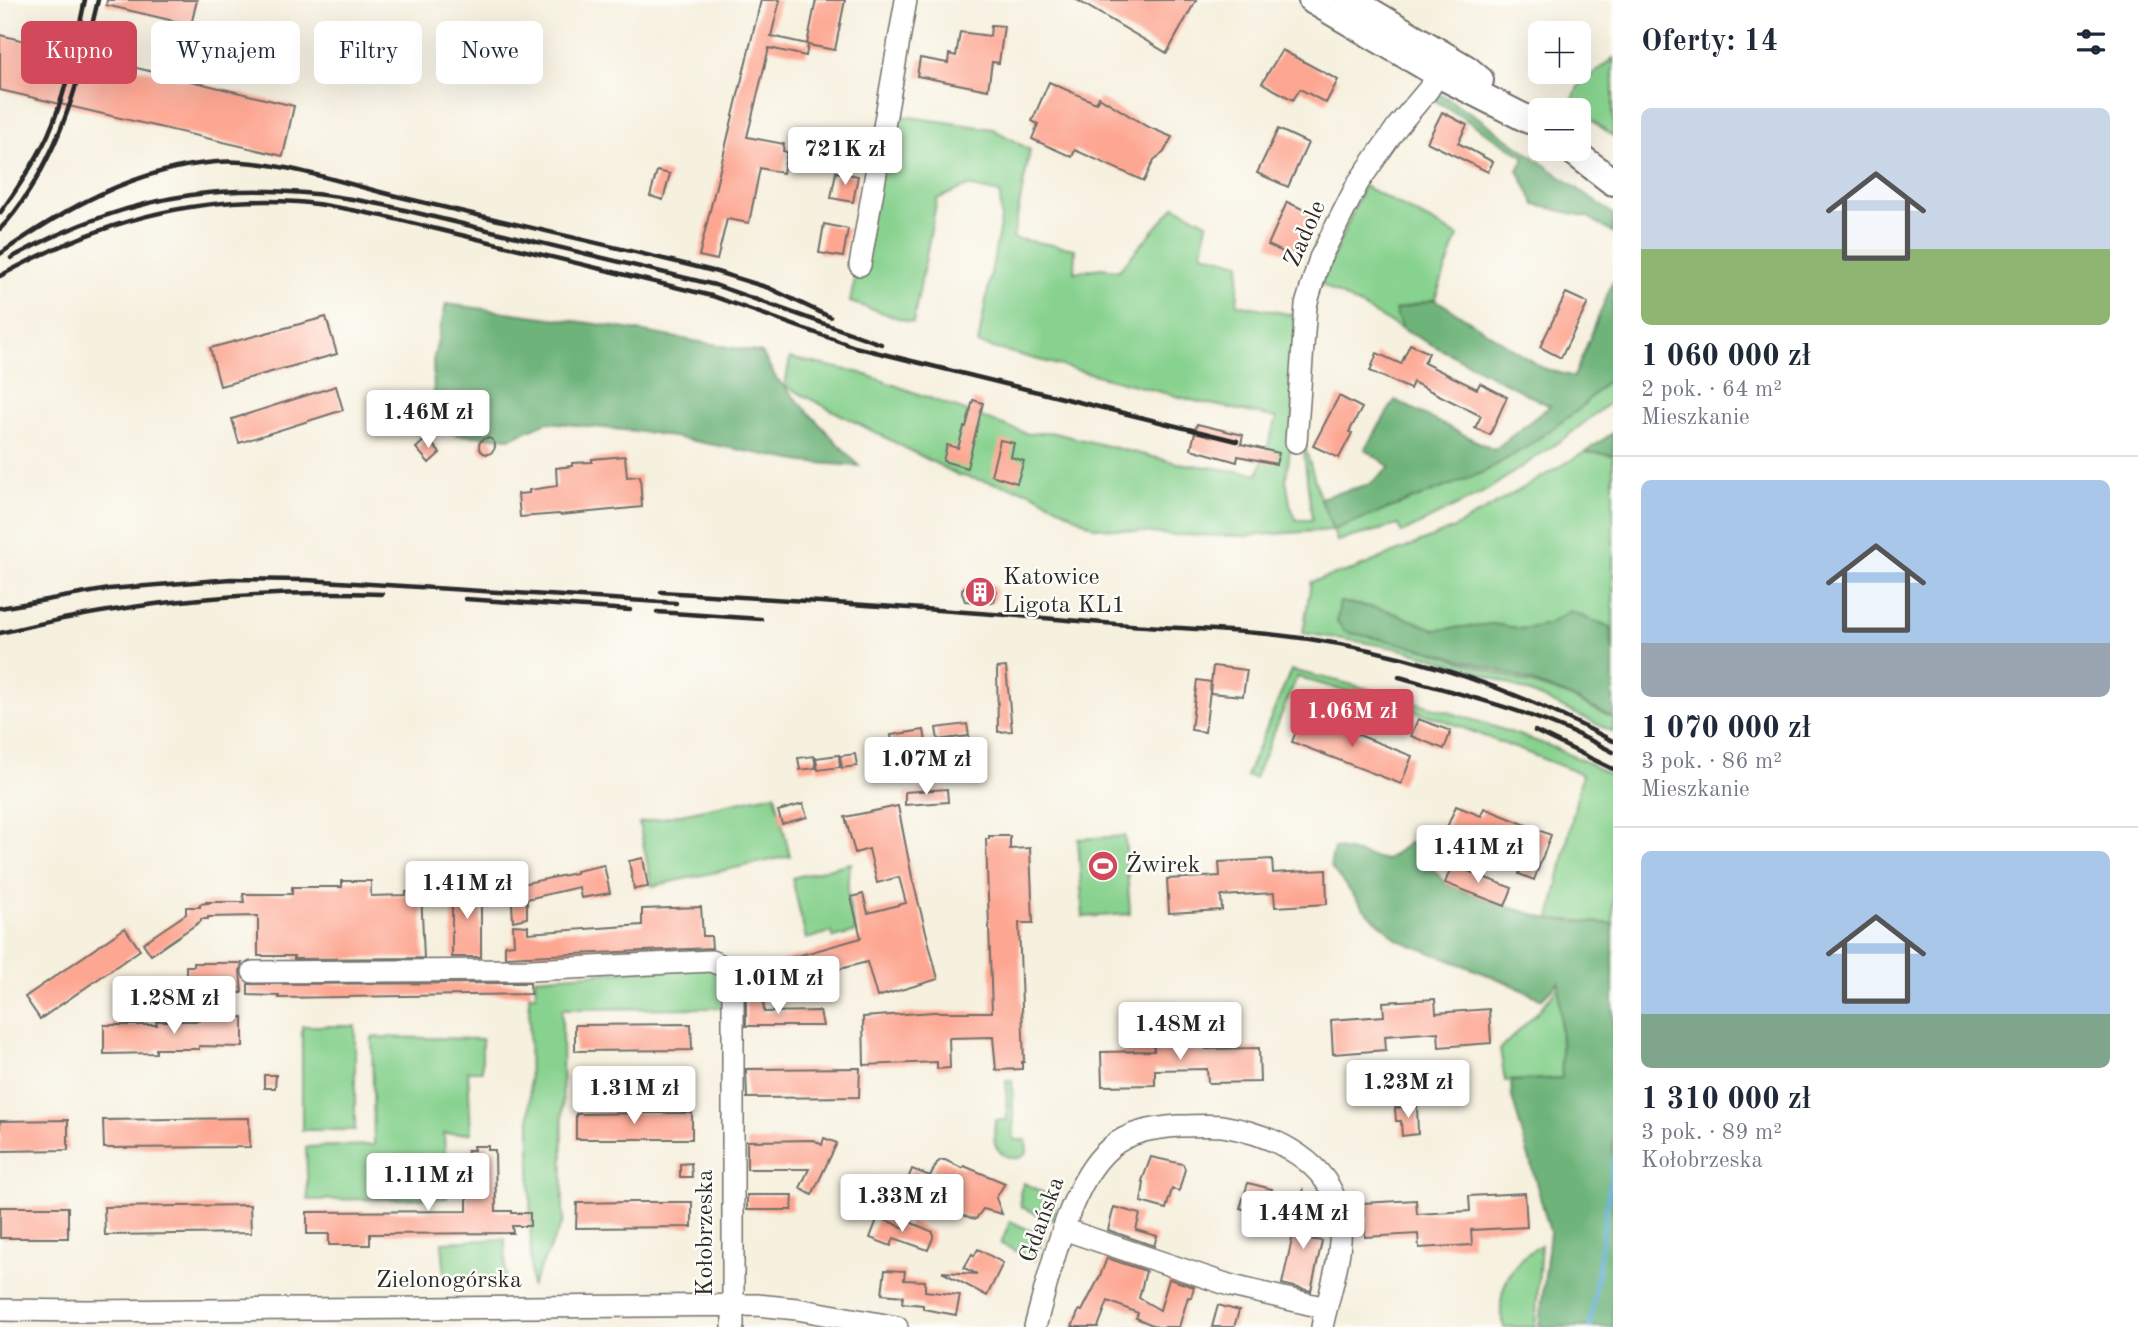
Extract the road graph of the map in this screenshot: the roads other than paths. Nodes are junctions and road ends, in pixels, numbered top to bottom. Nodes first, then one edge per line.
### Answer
1 (906, 0) edge
2 (1311, 0) edge
3 (1351, 0) edge
4 (1438, 74) junction
5 (1528, 118) edge
6 (1528, 120) edge
7 (1586, 161) edge
8 (1613, 182) edge
9 (860, 265) dead end
10 (1296, 442) dead end
11 (253, 972) dead end
12 (1063, 1229) junction
13 (733, 1306) junction
14 (0, 1310) edge
15 (350, 1318) edge
16 (1324, 1318) edge
17 (58, 1319) edge
18 (87, 1319) edge
19 (733, 1327) edge
20 (897, 1327) edge
21 (1035, 1327) edge

1 - 9 street
2 - 4 main road
3 - 5 main road
4 - 6 main road
4 - 10 street, Zadole
7 - 8 main road
11 - 13 street, Kołobrzeska
12 - 16 street
12 - 16 street, Gdańska
12 - 21 street, Gdańska
13 - 15 street, Zielonogórska
13 - 19 street, Kołobrzeska
13 - 20 street, Zielonogórska
14 - 17 street, Zielonogórska
15 - 18 street, Zielonogórska
17 - 18 street, Zielonogórska

